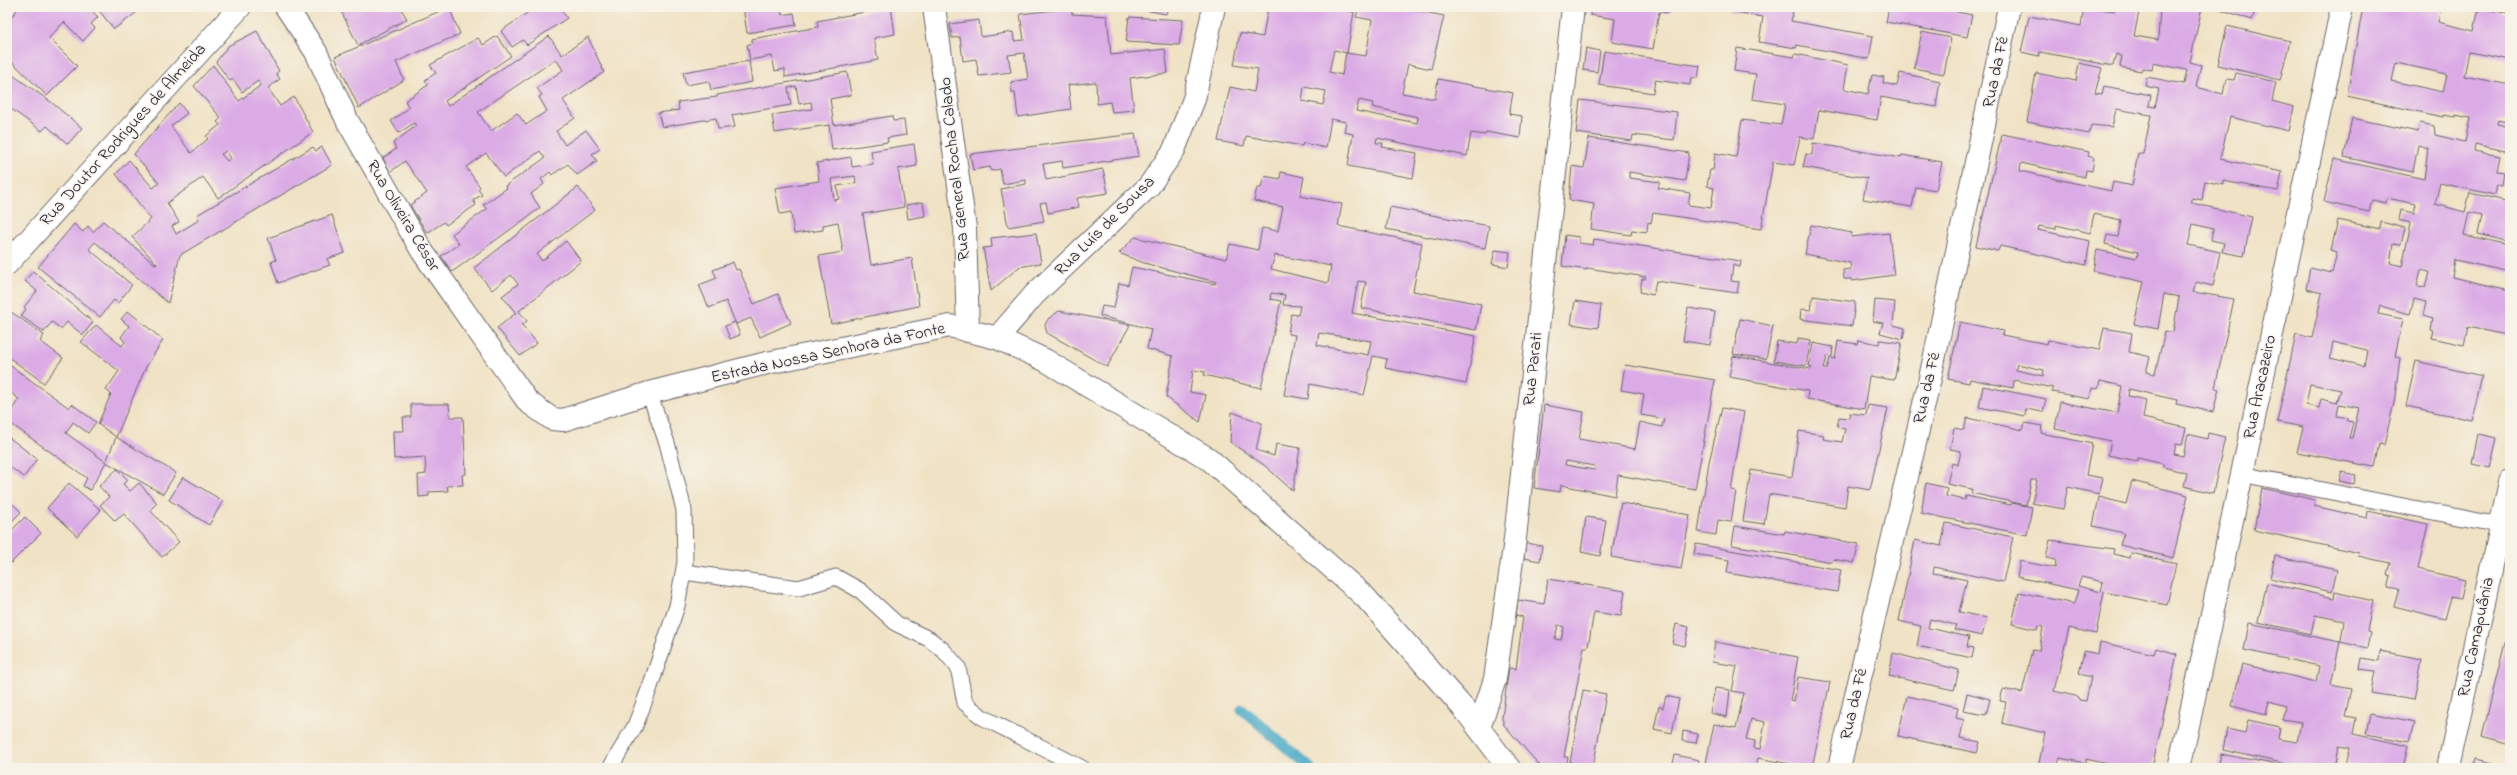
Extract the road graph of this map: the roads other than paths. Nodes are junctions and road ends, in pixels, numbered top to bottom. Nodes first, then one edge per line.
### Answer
1 (240, 7) edge
2 (286, 7) edge
3 (934, 7) edge
4 (1214, 7) edge
5 (1573, 7) edge
6 (2009, 7) edge
7 (2342, 7) edge
8 (7, 264) edge
9 (968, 331) junction
10 (998, 338) junction
11 (649, 393) junction
12 (541, 413) joint
13 (2241, 474) junction
14 (2510, 482) edge
15 (2505, 526) edge
16 (684, 572) junction
17 (1479, 728) junction
18 (610, 768) edge
19 (1082, 768) edge
20 (1509, 768) edge
21 (1839, 768) edge
22 (2179, 768) edge
23 (2448, 768) edge

1 - 8 street, Rua Doutor Rodrigues de Almeida
2 - 12 street, Rua Oliveira César
3 - 9 street, Rua General Rocha Calado
4 - 10 street, Rua Luís de Sousa
5 - 17 street, Rua Parati
6 - 21 street, Rua da Fé
7 - 13 street, Rua Aracazeiro
9 - 10 street, Estrada Nossa Senhora da Fonte
9 - 11 street, Estrada Nossa Senhora da Fonte
10 - 17 street, Estrada Nossa Senhora da Fonte
11 - 12 street, Estrada Nossa Senhora da Fonte
11 - 16 lane
13 - 15 lane
13 - 22 street, Rua Aracazeiro
14 - 15 street, Rua Camapuânia
15 - 23 street, Rua Camapuânia
16 - 18 lane
16 - 19 lane
17 - 20 street, Estrada Nossa Senhora da Fonte

